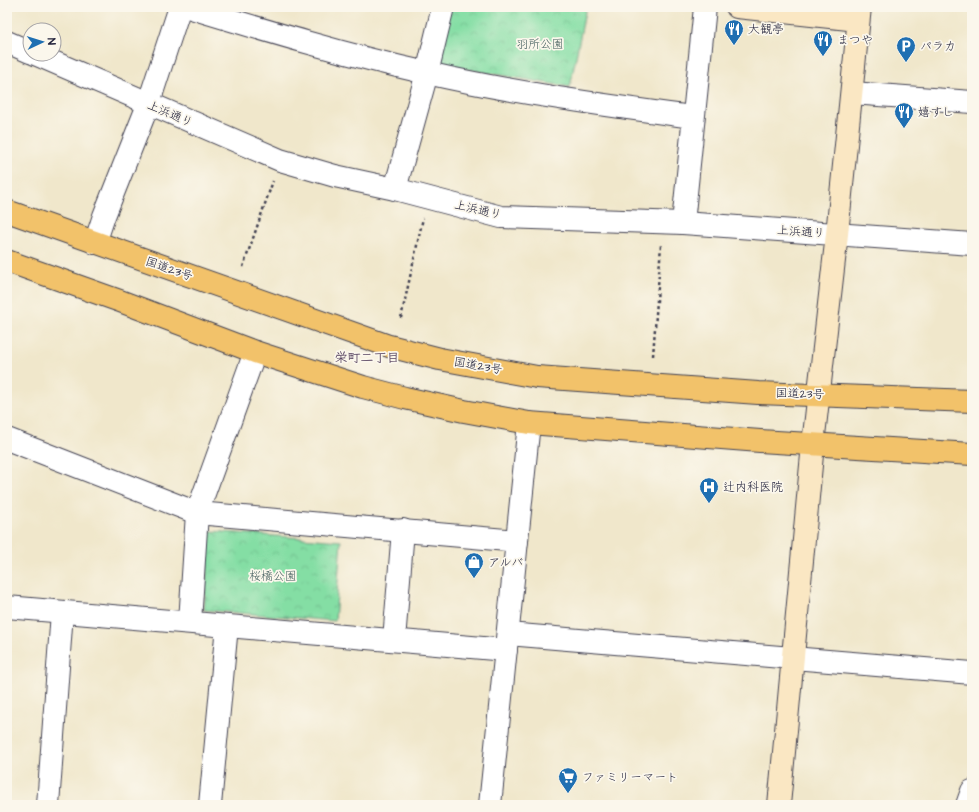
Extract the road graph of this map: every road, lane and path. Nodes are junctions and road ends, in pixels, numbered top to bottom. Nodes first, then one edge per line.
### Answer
1 (180, 7) edge
2 (188, 7) edge
3 (443, 7) edge
4 (705, 7) edge
5 (737, 7) edge
6 (859, 13) edge
7 (7, 42) edge
8 (22, 49) edge
9 (53, 62) edge
10 (427, 73) junction
11 (852, 93) junction
12 (972, 102) edge
13 (148, 105) junction
14 (692, 117) junction
15 (280, 160) junction
16 (395, 189) junction
17 (427, 198) junction
18 (7, 211) edge
19 (672, 223) junction
20 (837, 234) junction
21 (95, 243) junction
22 (972, 244) edge
23 (7, 261) edge
24 (243, 267) dead end
25 (401, 318) dead end
26 (255, 352) junction
27 (653, 356) dead end
28 (819, 395) junction
29 (972, 401) edge
30 (529, 423) junction
31 (7, 439) edge
32 (813, 444) junction
33 (972, 454) edge
34 (197, 513) junction
35 (403, 530) junction
36 (517, 541) junction
37 (7, 607) edge
38 (62, 612) junction
39 (190, 622) junction
40 (227, 626) junction
41 (394, 640) junction
42 (507, 642) junction
43 (792, 658) junction
44 (972, 673) edge
45 (972, 791) edge
46 (48, 805) edge
47 (210, 805) edge
48 (490, 805) edge
49 (779, 805) edge
50 (967, 805) edge

1 - 13 street
2 - 10 street
3 - 10 street
4 - 14 street
5 - 6 street
6 - 11 street
7 - 8 street
9 - 13 street, 上浜通り
10 - 14 street
10 - 16 street
11 - 12 street
11 - 20 street
13 - 15 street, 上浜通り
13 - 21 street
14 - 19 street
15 - 16 street, 上浜通り
15 - 24 path
16 - 17 street, 上浜通り
17 - 19 street, 上浜通り
17 - 25 path
18 - 21 highway, 国道23号
19 - 20 street, 上浜通り
19 - 27 path
20 - 22 street, 上浜通り
20 - 28 street
21 - 28 highway, 国道23号
23 - 26 highway
26 - 30 highway
26 - 34 street
28 - 29 highway, 国道23号
28 - 32 street
30 - 32 highway
30 - 36 street
31 - 34 street
32 - 33 highway
32 - 43 street
34 - 35 street
34 - 39 street
35 - 36 street
35 - 41 street
36 - 42 street
37 - 38 street
38 - 39 street
38 - 46 street
39 - 40 street
40 - 41 street
40 - 47 street
41 - 42 street
42 - 43 street
42 - 48 street
43 - 44 street
43 - 49 street
45 - 50 street

